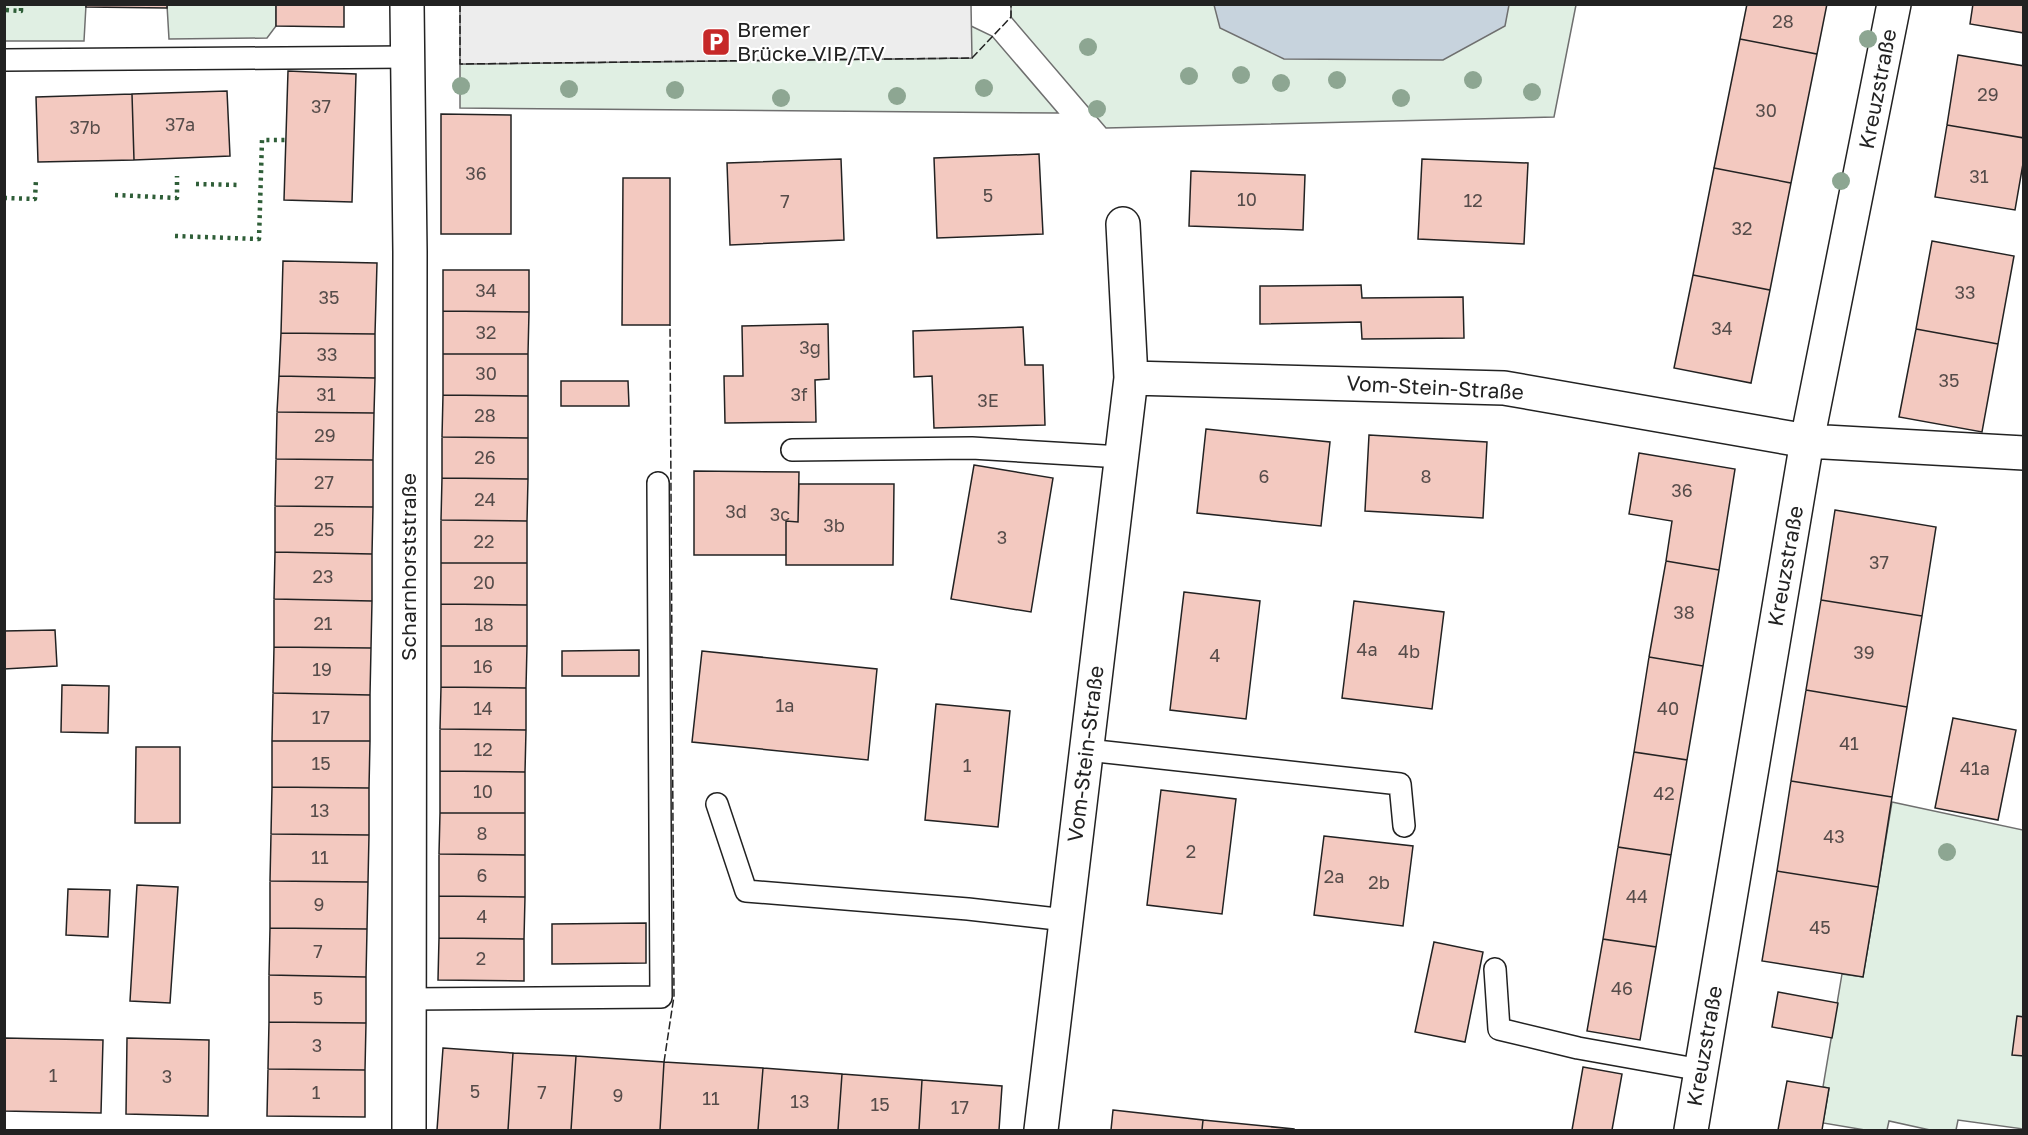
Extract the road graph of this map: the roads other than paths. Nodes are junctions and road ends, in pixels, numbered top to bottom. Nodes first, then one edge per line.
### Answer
1 (407, 4) edge
2 (1894, 4) edge
3 (407, 57) junction
4 (4, 60) edge
5 (1123, 224) dead end
6 (1131, 378) junction
7 (1807, 441) junction
8 (792, 450) dead end
9 (2024, 453) edge
10 (1121, 458) junction
11 (658, 483) dead end
12 (1087, 750) junction
13 (717, 804) dead end
14 (1404, 826) dead end
15 (1066, 920) junction
16 (1494, 969) dead end
17 (408, 999) junction
18 (1701, 1070) junction
19 (409, 1131) edge
20 (1041, 1131) edge
21 (1691, 1131) edge

1 - 3 street, Scharnhorststraße
2 - 7 street, Kreuzstraße
3 - 4 lane
3 - 17 street, Scharnhorststraße
5 - 6 street, Vom-Stein-Straße
6 - 7 street, Vom-Stein-Straße
6 - 10 street, Vom-Stein-Straße
7 - 9 street, Vom-Stein-Straße
7 - 18 street, Kreuzstraße
8 - 10 lane
10 - 12 street, Vom-Stein-Straße
11 - 17 lane
12 - 14 lane
12 - 15 street, Vom-Stein-Straße
13 - 15 lane
15 - 20 street, Vom-Stein-Straße
16 - 18 lane
17 - 19 street, Scharnhorststraße
18 - 21 street, Kreuzstraße

